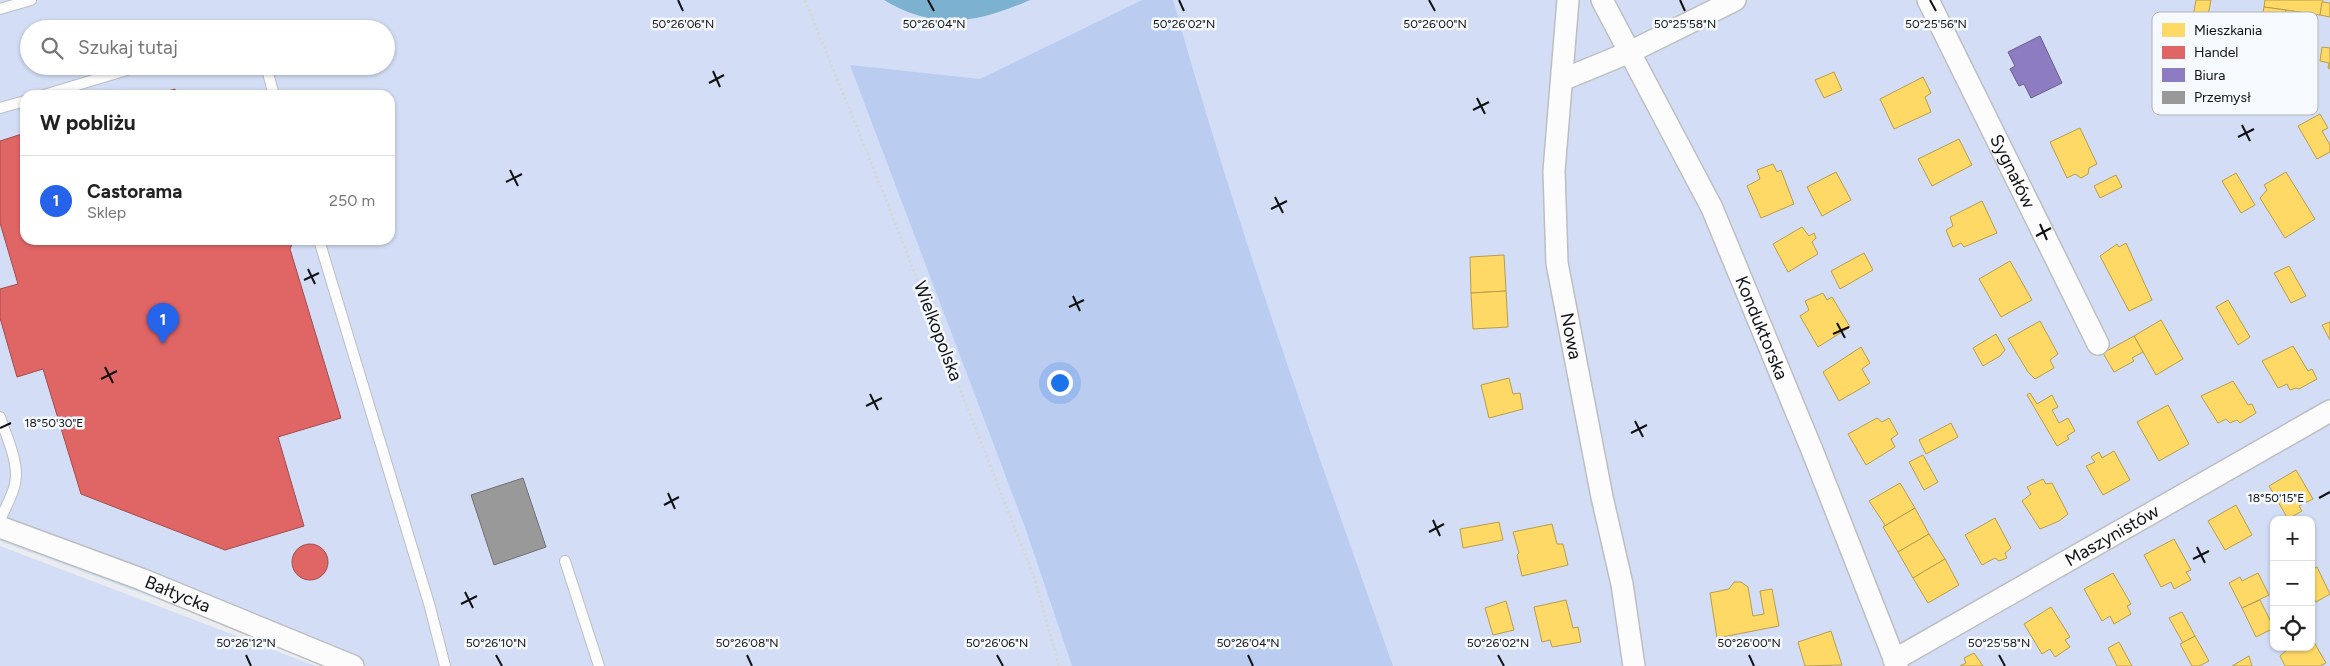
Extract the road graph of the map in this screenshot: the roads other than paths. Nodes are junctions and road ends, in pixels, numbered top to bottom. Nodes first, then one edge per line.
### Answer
1 (31, 0) edge
2 (1568, 0) edge
3 (1602, 0) edge
4 (1735, 0) edge
5 (1928, 0) edge
6 (0, 9) edge
7 (1630, 52) junction
8 (110, 75) edge
9 (268, 75) edge
10 (1562, 80) junction
11 (61, 90) edge
12 (273, 90) edge
13 (20, 102) edge
14 (0, 108) edge
15 (320, 245) edge
16 (2098, 344) dead end
17 (2330, 411) edge
18 (0, 417) edge
19 (0, 520) edge
20 (0, 527) edge
21 (565, 561) dead end
22 (1896, 663) edge
23 (352, 666) edge
24 (445, 666) edge
25 (599, 666) edge
26 (1634, 666) edge

1 - 6 lane
2 - 10 street, Nowa
3 - 7 street, Konduktorska
4 - 7 street
5 - 16 street, Sygnałów
7 - 10 street
7 - 22 street, Konduktorska
8 - 11 lane
9 - 12 lane
10 - 26 street, Nowa
13 - 14 lane
15 - 24 lane
17 - 22 street, Maszynistów
18 - 19 lane
20 - 23 street, Bałtycka
21 - 25 lane

